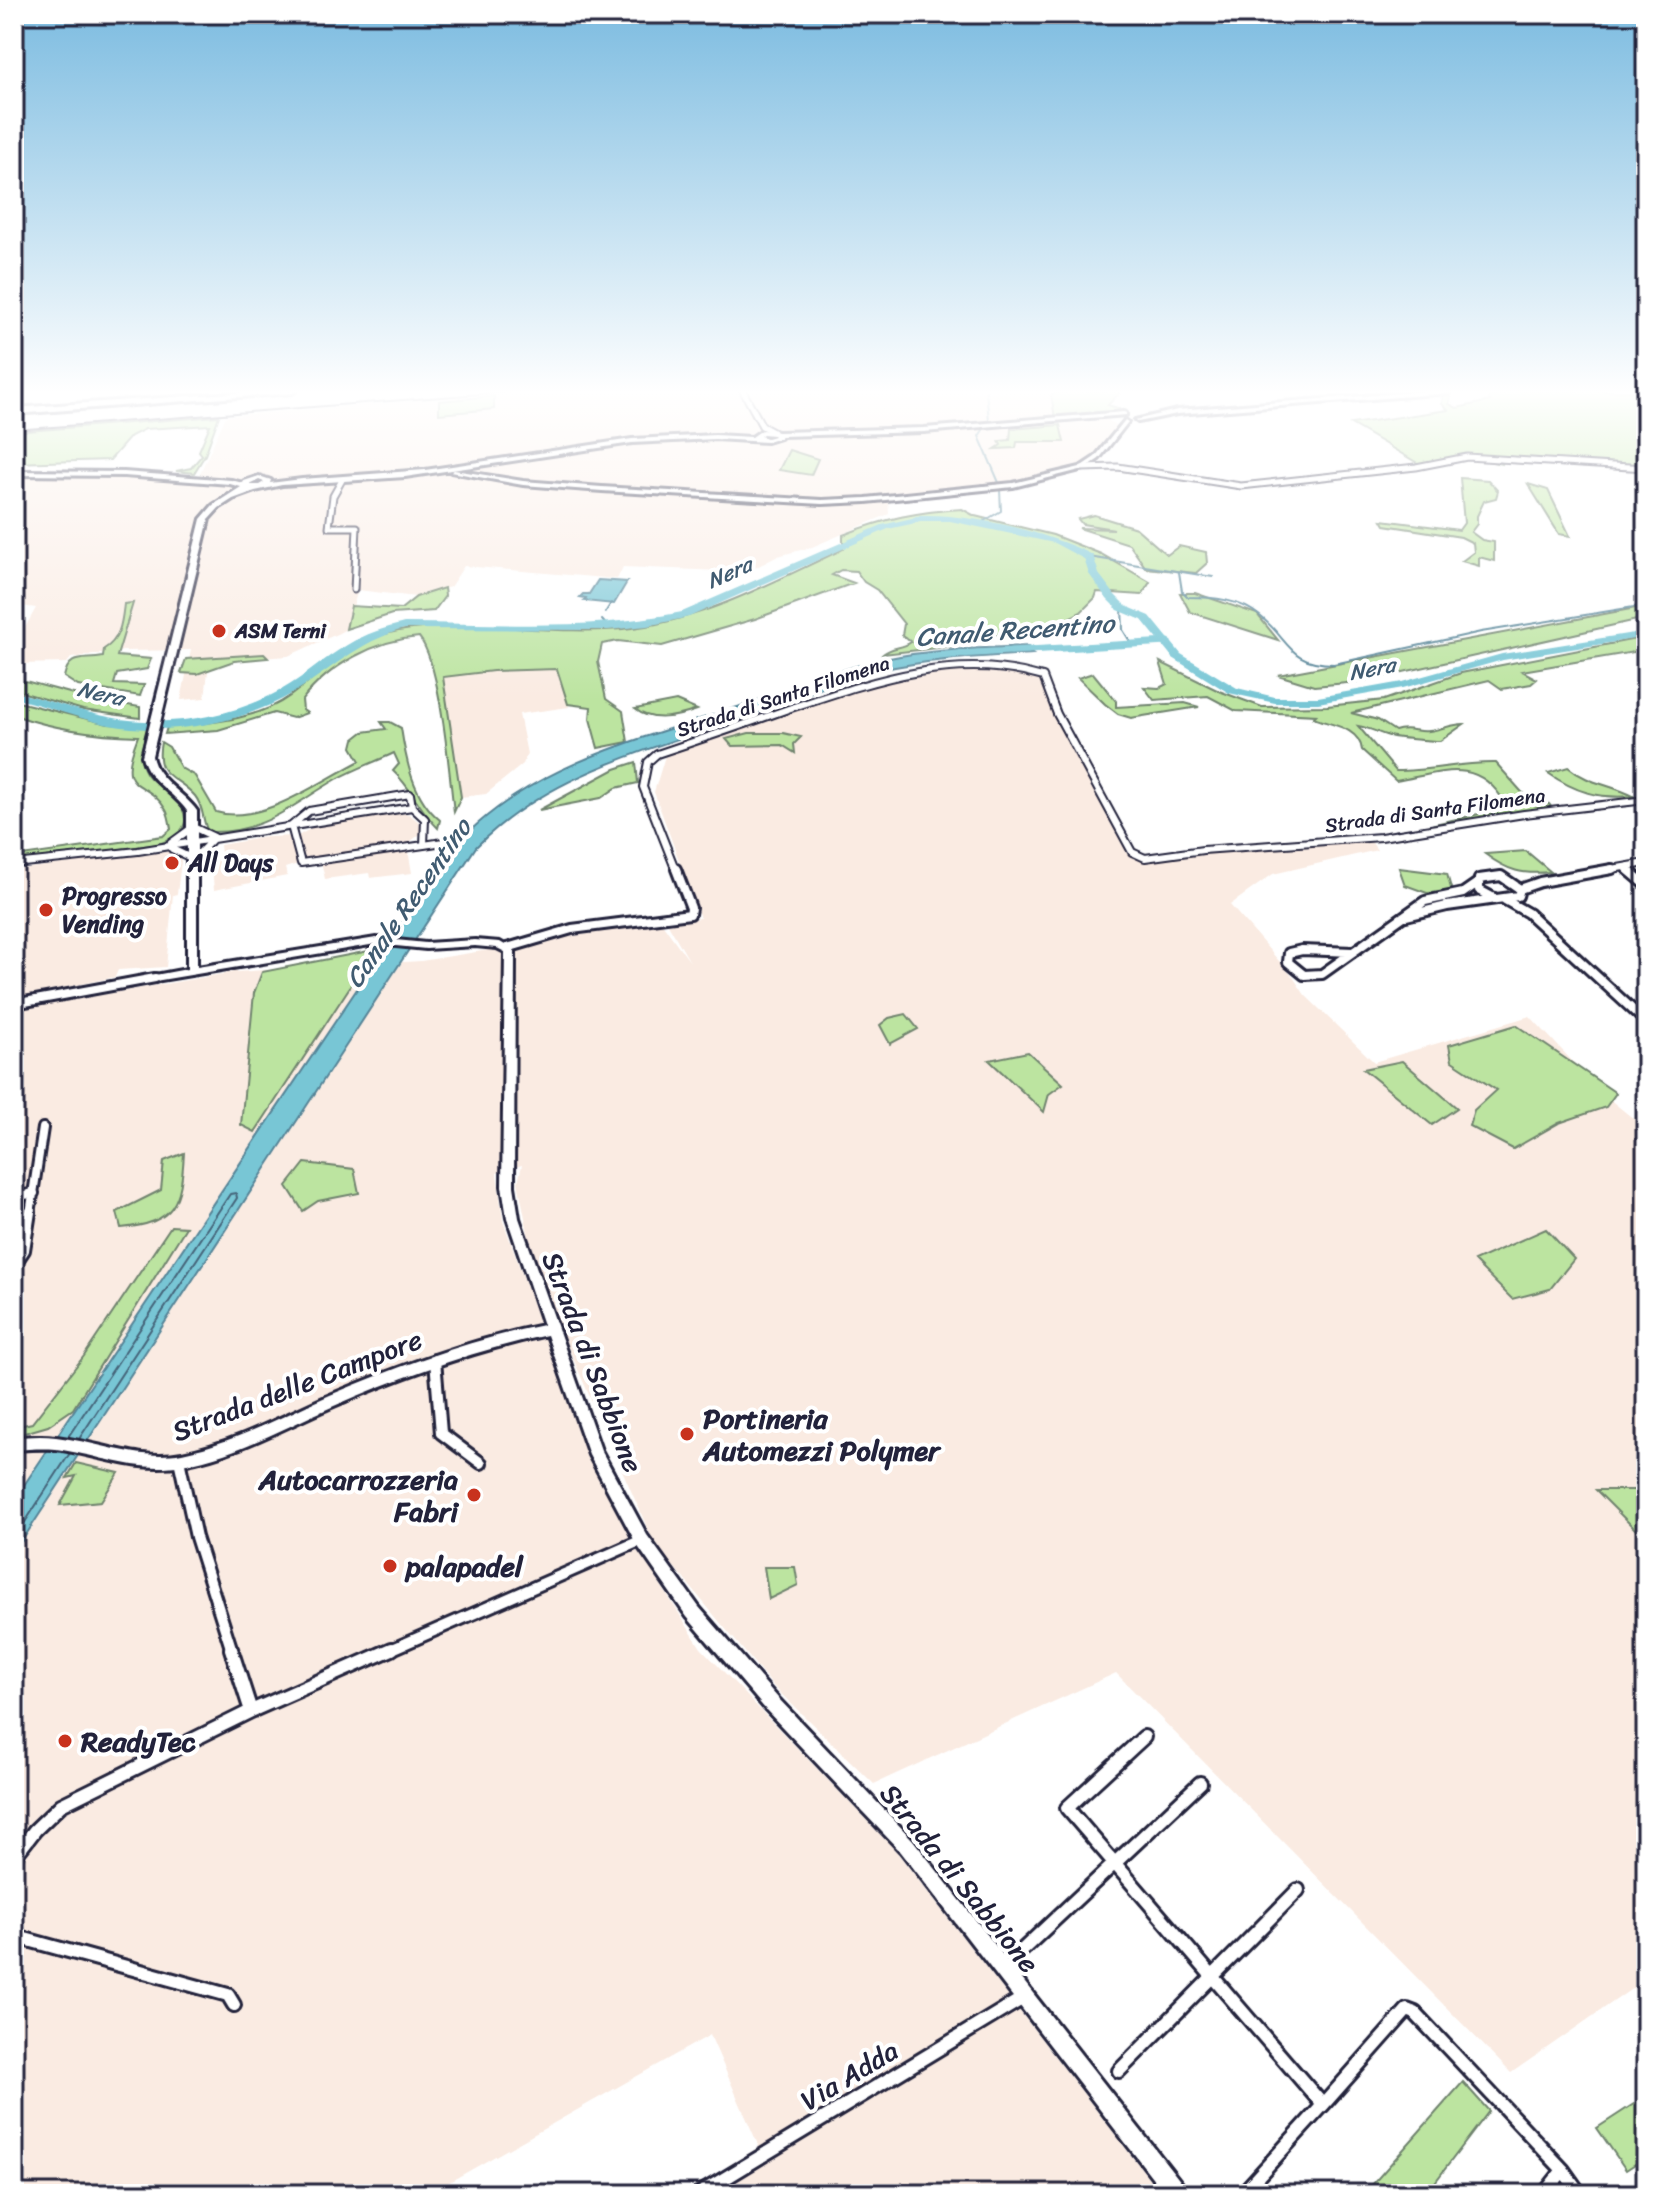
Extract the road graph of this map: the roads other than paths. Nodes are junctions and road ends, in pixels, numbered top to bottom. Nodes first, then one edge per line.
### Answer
1 (237, 494) edge
2 (334, 494) edge
3 (693, 494) edge
4 (918, 494) edge
5 (354, 590) dead end
6 (1646, 800) edge
7 (412, 807) junction
8 (291, 826) junction
9 (193, 827) junction
10 (217, 838) junction
11 (194, 842) junction
12 (443, 842) dead end
13 (424, 845) junction
14 (163, 847) junction
15 (193, 859) junction
16 (1646, 863) edge
17 (14, 866) edge
18 (1625, 867) junction
19 (1507, 878) junction
20 (1540, 882) junction
21 (1476, 884) junction
22 (1646, 885) edge
23 (1519, 892) junction
24 (1437, 897) junction
25 (1494, 898) junction
26 (1505, 900) junction
27 (1447, 906) junction
28 (1528, 913) junction
29 (1406, 916) junction
30 (507, 948) junction
31 (190, 950) junction
32 (1354, 952) junction
33 (236, 965) junction
34 (192, 971) junction
35 (155, 978) junction
36 (14, 1004) edge
37 (1646, 1022) edge
38 (43, 1128) dead end
39 (34, 1193) junction
40 (14, 1197) edge
41 (14, 1265) edge
42 (549, 1329) junction
43 (435, 1360) junction
44 (14, 1444) edge
45 (179, 1460) junction
46 (481, 1463) dead end
47 (642, 1540) junction
48 (251, 1711) junction
49 (1144, 1737) dead end
50 (1200, 1783) dead end
51 (14, 1857) edge
52 (1115, 1863) junction
53 (1298, 1890) dead end
54 (14, 1936) edge
55 (1017, 1955) dead end
56 (1213, 1977) junction
57 (1024, 1998) junction
58 (234, 2005) dead end
59 (1119, 2071) dead end
60 (1323, 2105) junction
61 (1563, 2170) junction
62 (699, 2194) edge
63 (1178, 2194) edge
64 (1242, 2194) edge
65 (1544, 2194) edge
66 (1580, 2194) edge

1 - 9 main road
2 - 5 street
3 - 4 main road
6 - 30 street, Strada di Santa Filomena
7 - 8 street
7 - 8 street
7 - 13 street
8 - 10 street
8 - 13 street
9 - 10 street
9 - 11 main road
9 - 14 street
10 - 11 street
10 - 15 street
11 - 14 street
11 - 15 main road
12 - 13 street
14 - 15 street
14 - 17 street
15 - 31 main road
16 - 18 street
18 - 20 street
18 - 22 street
19 - 20 street
19 - 21 street
19 - 23 street
20 - 23 street
21 - 24 street
21 - 25 street
23 - 26 street
23 - 28 street
24 - 27 street
24 - 29 street
25 - 26 street
25 - 27 street
26 - 28 street
27 - 29 street
28 - 37 street
29 - 32 street
30 - 33 main road
30 - 42 main road, Strada di Sabbione
31 - 33 main road
31 - 34 main road
31 - 35 main road
32 - 32 street
33 - 34 main road
34 - 35 main road
35 - 36 street
38 - 39 street
39 - 40 street
39 - 41 street
42 - 43 main road, Strada delle Campore
42 - 47 main road, Strada di Sabbione
43 - 45 main road, Strada delle Campore
43 - 46 street
44 - 45 main road, Strada delle Campore
45 - 48 street
47 - 48 street
47 - 57 main road, Strada di Sabbione
48 - 51 street
49 - 52 street
50 - 52 street
52 - 55 street
52 - 56 street
53 - 56 street
54 - 58 street
56 - 59 street
56 - 60 street
57 - 62 street, Via Adda
57 - 63 main road, Strada di Sabbione
60 - 61 street
60 - 64 street
61 - 65 street
61 - 66 street

